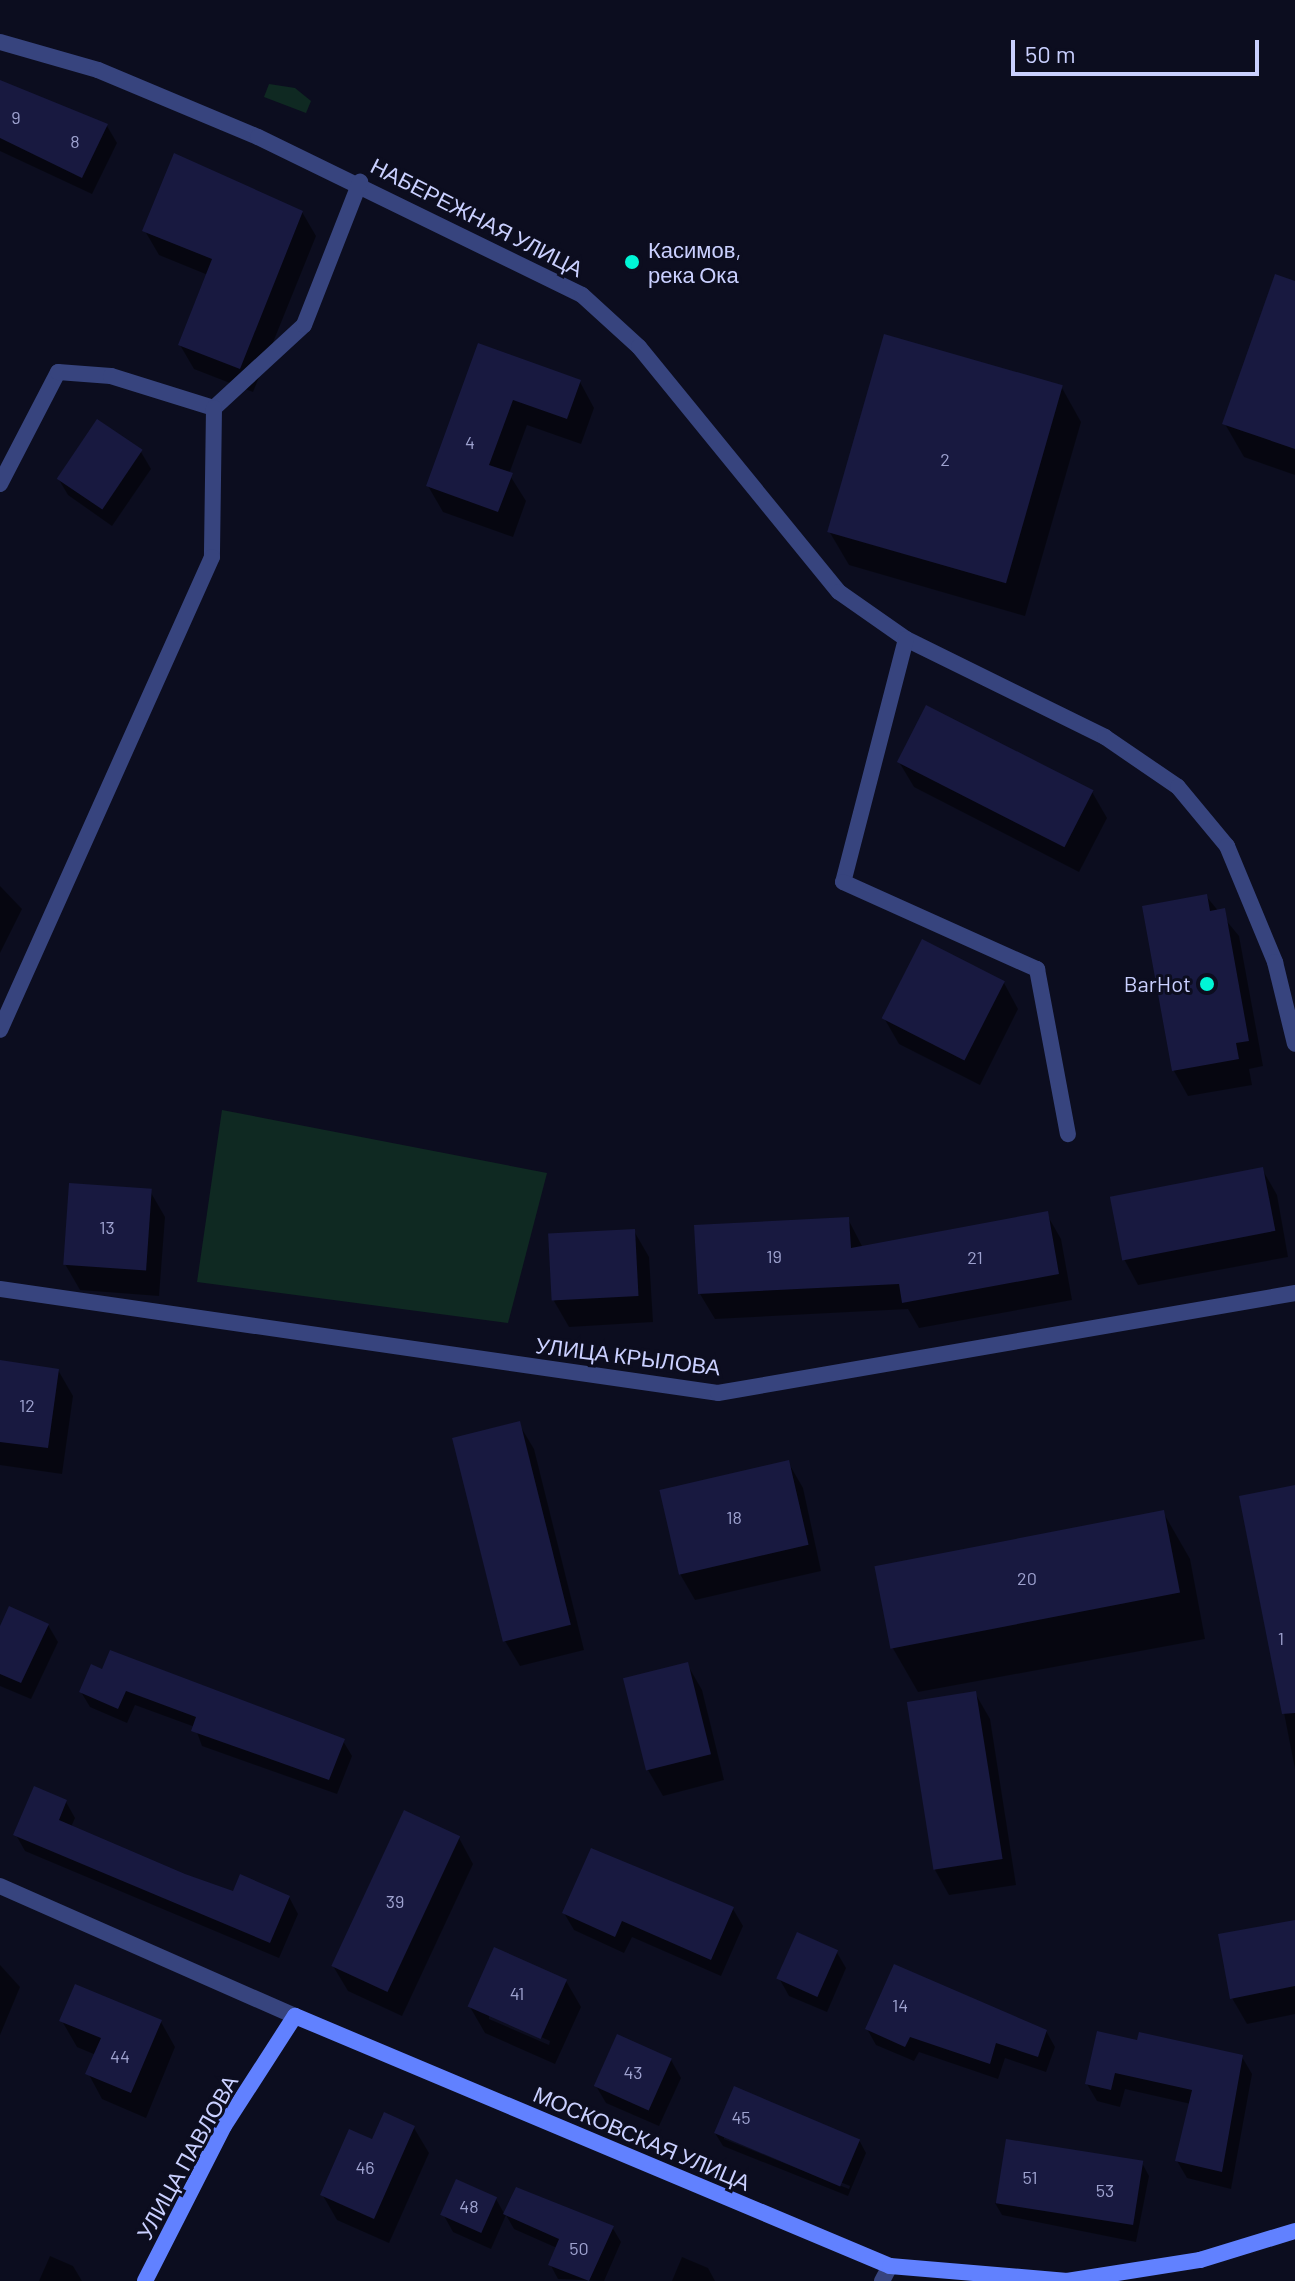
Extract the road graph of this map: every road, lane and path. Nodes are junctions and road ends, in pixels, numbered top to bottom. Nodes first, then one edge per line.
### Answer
1 (0, 42) edge
2 (360, 182) junction
3 (214, 408) junction
4 (0, 484) edge
5 (906, 639) junction
6 (0, 1030) edge
7 (1295, 1044) edge
8 (1068, 1134) dead end
9 (0, 1289) edge
10 (1295, 1293) edge
11 (0, 1886) edge
12 (295, 2016) junction
13 (1295, 2231) edge
14 (886, 2274) edge
15 (145, 2281) edge

1 - 2 street, НАБЕРЕЖНАЯ УЛИЦА
2 - 3 street
2 - 5 street, НАБЕРЕЖНАЯ УЛИЦА
3 - 4 street
3 - 6 street
5 - 7 street, НАБЕРЕЖНАЯ УЛИЦА
5 - 8 street
9 - 10 street, УЛИЦА КРЫЛОВА
11 - 12 street, МОСКОВСКАЯ УЛИЦА
12 - 14 main road, МОСКОВСКАЯ УЛИЦА
12 - 15 main road, УЛИЦА ПАВЛОВА
13 - 14 main road, МОСКОВСКАЯ УЛИЦА

